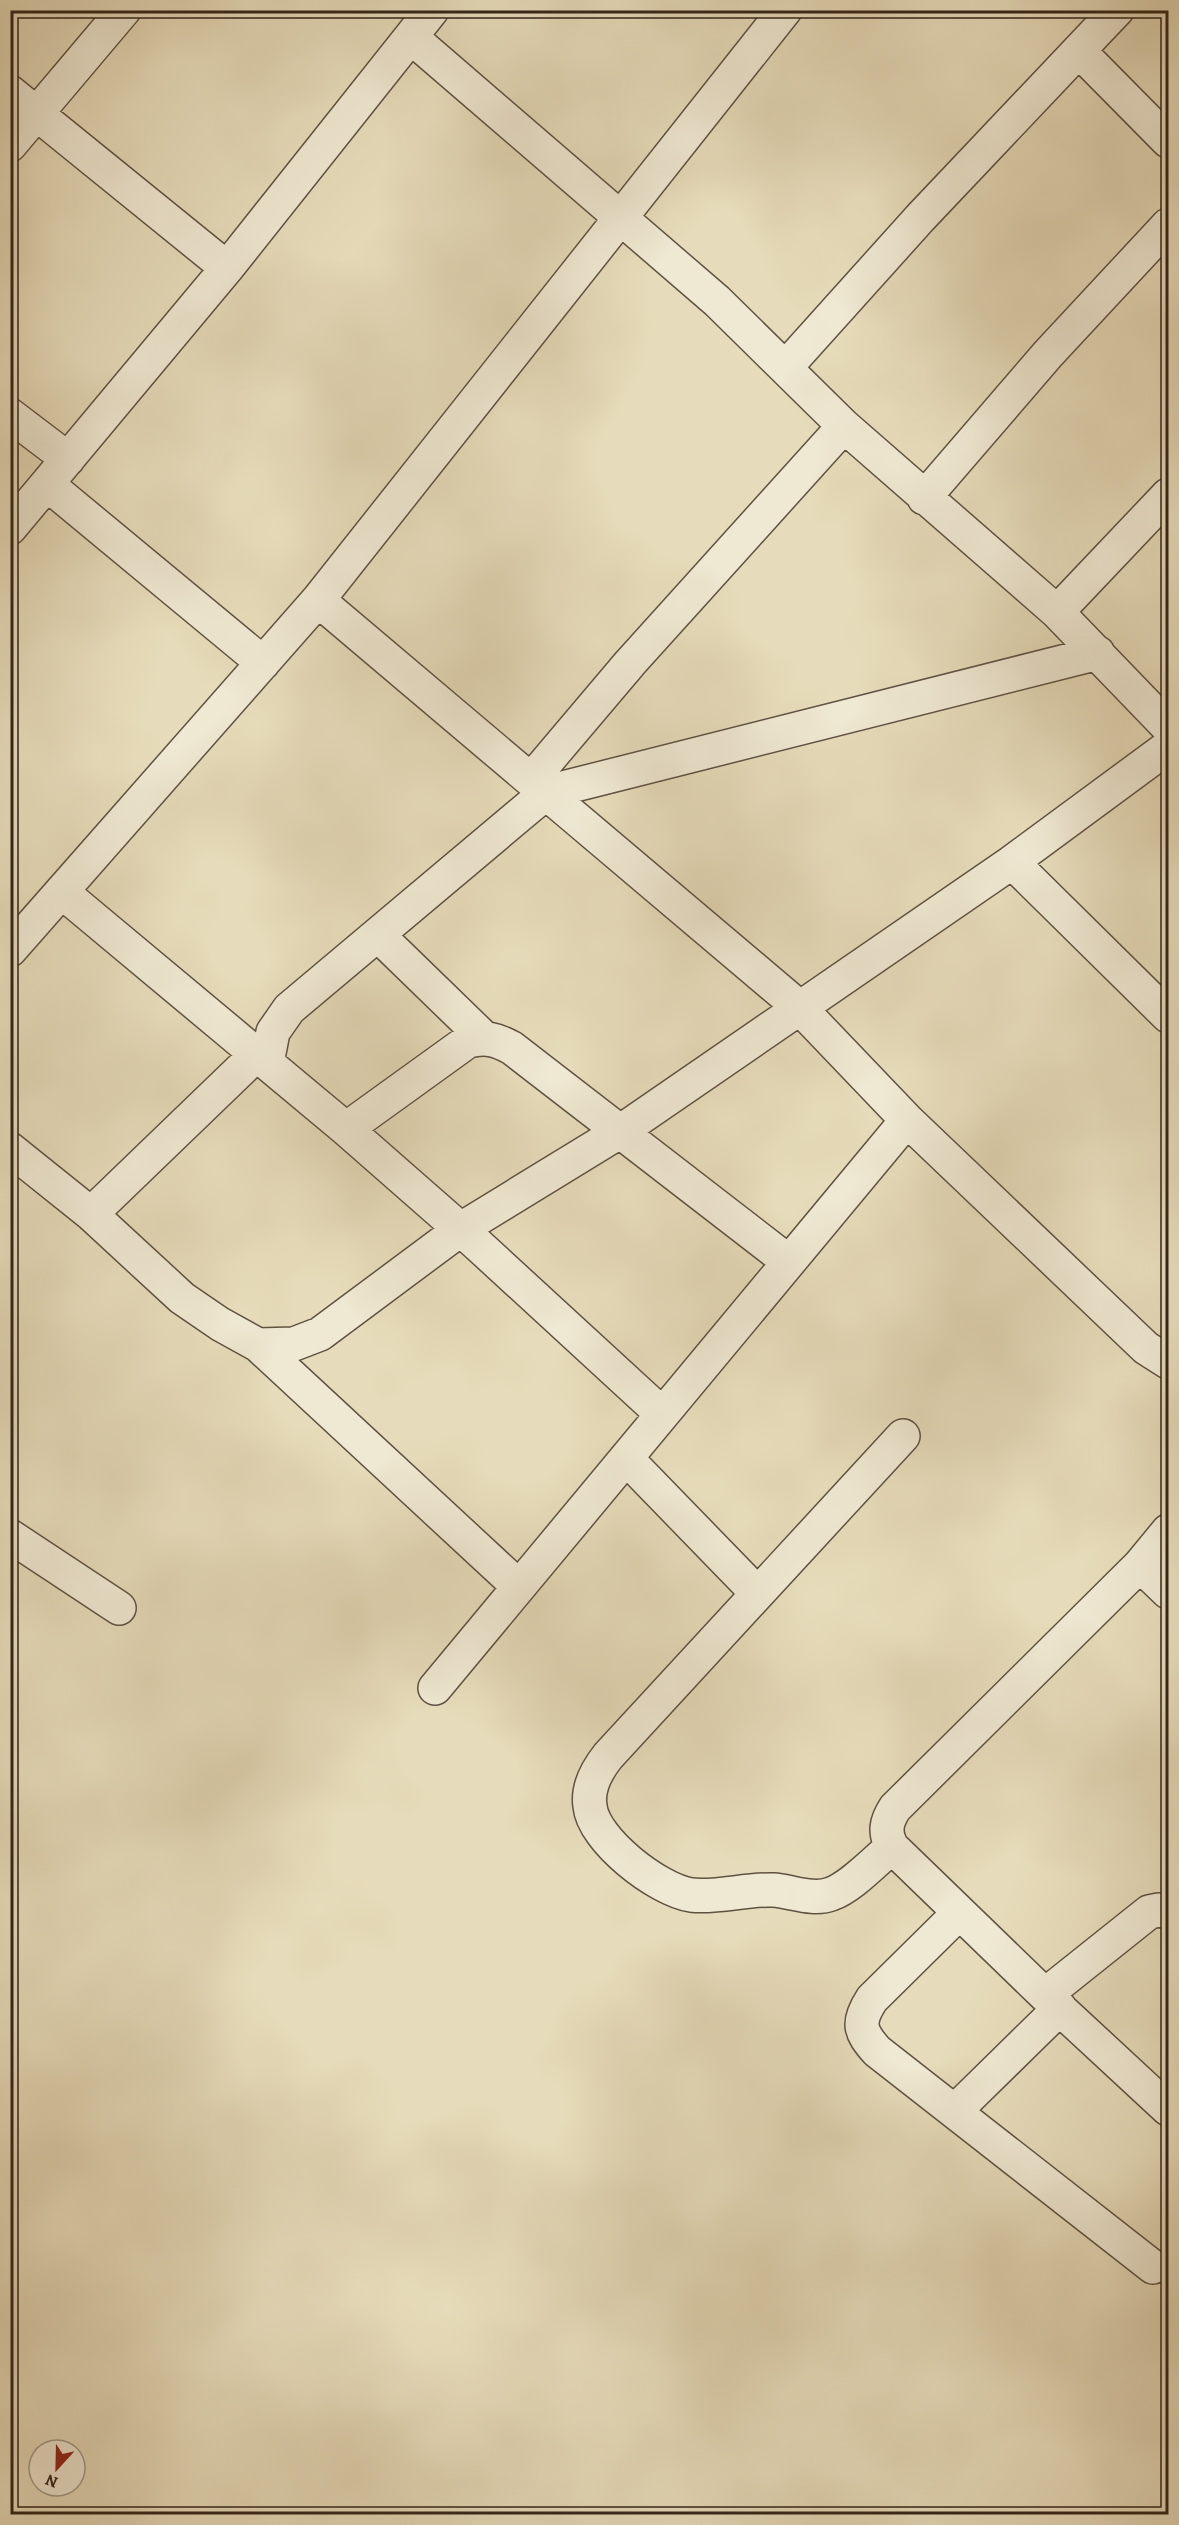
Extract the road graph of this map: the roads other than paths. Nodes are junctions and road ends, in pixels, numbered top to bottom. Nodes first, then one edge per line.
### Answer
1 (124, 10) edge
2 (432, 10) edge
3 (785, 10) edge
4 (1118, 10) edge
5 (412, 38) junction
6 (1080, 52) junction
7 (10, 92) edge
8 (39, 114) junction
9 (1168, 141) edge
10 (10, 145) edge
11 (620, 217) junction
12 (1168, 225) edge
13 (227, 268) junction
14 (786, 367) junction
15 (10, 416) edge
16 (844, 426) junction
17 (68, 459) junction
18 (47, 484) junction
19 (1168, 495) edge
20 (924, 498) junction
21 (10, 528) edge
22 (318, 600) junction
23 (1057, 612) junction
24 (1098, 654) junction
25 (263, 663) junction
26 (1164, 712) edge
27 (1168, 747) edge
28 (539, 786) junction
29 (1012, 862) junction
30 (62, 892) junction
31 (379, 936) junction
32 (10, 950) edge
33 (799, 1007) junction
34 (1168, 1016) edge
35 (483, 1037) junction
36 (262, 1059) junction
37 (908, 1120) junction
38 (346, 1129) junction
39 (621, 1131) junction
40 (10, 1149) edge
41 (91, 1214) junction
42 (461, 1229) junction
43 (789, 1262) junction
44 (258, 1345) junction
45 (1168, 1362) edge
46 (662, 1414) junction
47 (903, 1436) dead end
48 (626, 1458) junction
49 (1168, 1531) edge
50 (10, 1536) edge
51 (1140, 1565) junction
52 (519, 1587) junction
53 (1168, 1592) edge
54 (757, 1593) junction
55 (119, 1608) dead end
56 (435, 1688) dead end
57 (892, 1847) junction
58 (1168, 1912) edge
59 (959, 1913) junction
60 (1052, 2001) junction
61 (1168, 2109) edge
62 (955, 2111) junction
63 (1153, 2267) dead end

1 - 8 street
2 - 5 street
3 - 11 street
4 - 6 street
5 - 11 street
5 - 13 street
6 - 9 street
6 - 14 street
7 - 8 street
8 - 10 street
8 - 13 street
11 - 14 street
11 - 22 street
12 - 20 street
13 - 17 street
14 - 16 street
15 - 17 street
16 - 20 street
16 - 28 street
17 - 18 street
18 - 21 street
18 - 25 street
19 - 23 street
20 - 23 street
22 - 25 street
22 - 28 street
23 - 24 street
24 - 26 street
24 - 28 street
25 - 30 street
27 - 29 street
28 - 31 street
28 - 33 street
29 - 33 street
29 - 34 street
30 - 32 street
30 - 36 street
31 - 35 street
31 - 36 street
33 - 37 street
33 - 39 street
35 - 38 street
35 - 39 street
36 - 38 street
36 - 41 street
37 - 43 street
37 - 45 street
38 - 42 street
39 - 42 street
39 - 43 street
40 - 41 street
41 - 44 street
42 - 44 street
42 - 46 street
43 - 46 street
44 - 52 street
46 - 48 street
47 - 54 street
48 - 52 street
48 - 54 street
49 - 51 street
50 - 55 street
51 - 53 street
51 - 57 street
52 - 56 street
54 - 57 street
57 - 59 street
58 - 60 street
59 - 60 street
59 - 62 street
60 - 61 street
60 - 62 street
62 - 63 street

